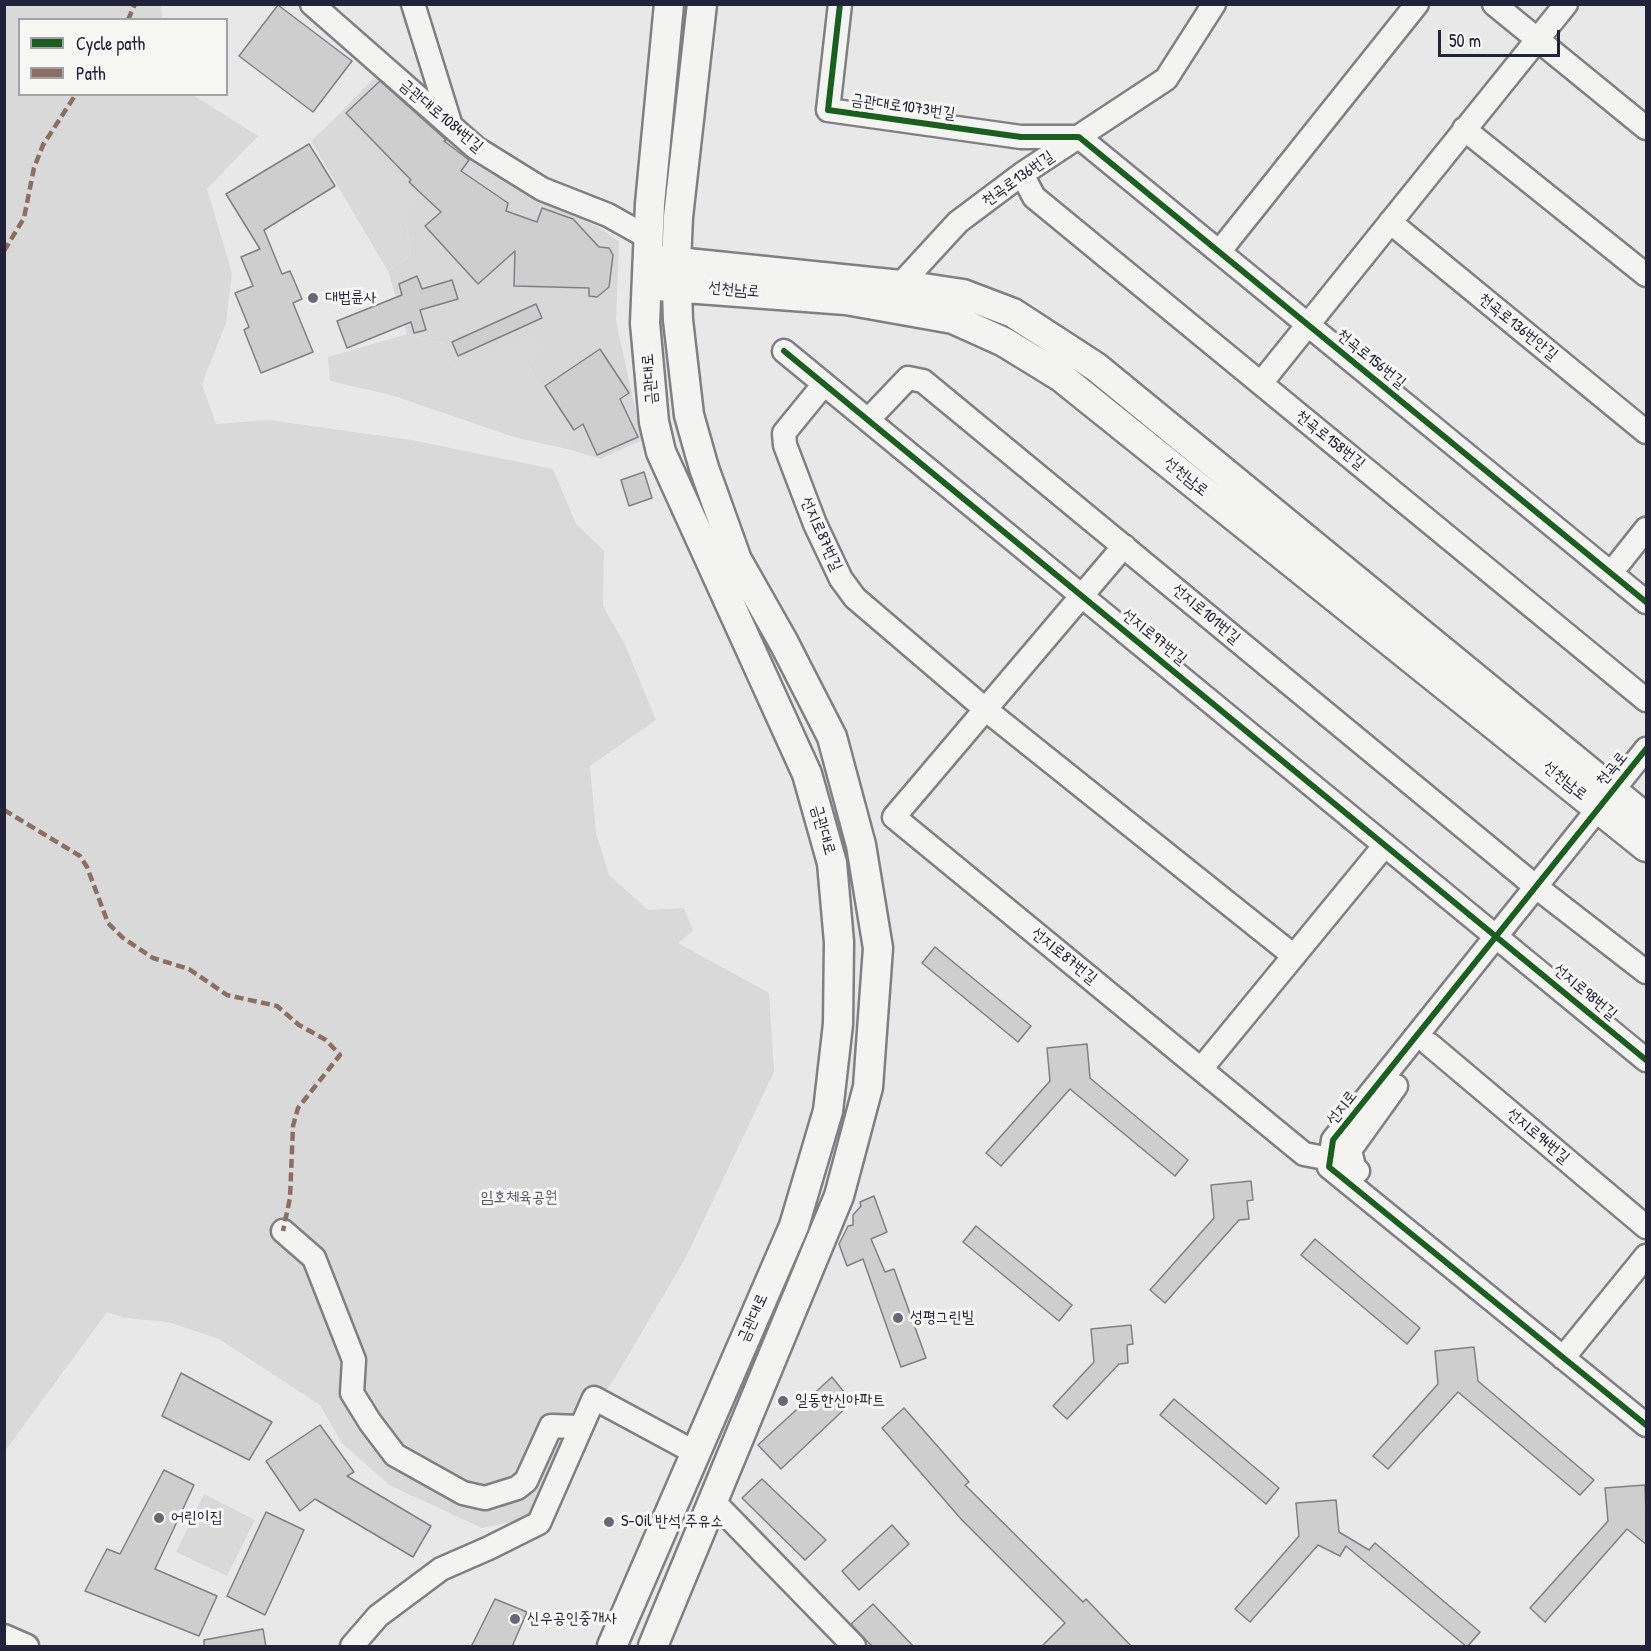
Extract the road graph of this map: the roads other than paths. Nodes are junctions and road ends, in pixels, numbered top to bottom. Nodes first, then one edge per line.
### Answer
1 (312, 4) edge
2 (412, 4) edge
3 (669, 4) edge
4 (702, 4) edge
5 (840, 4) edge
6 (1214, 4) edge
7 (1417, 4) edge
8 (1494, 4) edge
9 (1566, 4) edge
10 (1537, 40) junction
11 (663, 70) junction
12 (451, 126) junction
13 (1646, 126) edge
14 (1464, 129) junction
15 (1079, 137) junction
16 (687, 138) junction
17 (1022, 174) junction
18 (1390, 222) junction
19 (1219, 252) junction
20 (659, 266) junction
21 (1647, 275) edge
22 (900, 285) junction
23 (1308, 325) junction
24 (784, 351) dead end
25 (1261, 383) junction
26 (824, 384) junction
27 (868, 420) junction
28 (1647, 432) edge
29 (1647, 529) edge
30 (1124, 546) junction
31 (1611, 573) junction
32 (1081, 595) junction
33 (1647, 602) edge
34 (1647, 700) edge
35 (985, 709) junction
36 (1647, 749) edge
37 (1647, 770) edge
38 (1610, 802) junction
39 (1647, 818) edge
40 (1385, 845) junction
41 (1647, 847) edge
42 (1540, 890) junction
43 (1501, 940) junction
44 (1294, 956) junction
45 (1647, 972) edge
46 (1429, 1044) junction
47 (1647, 1060) edge
48 (1202, 1069) junction
49 (1341, 1159) junction
50 (1647, 1227) edge
51 (283, 1231) dead end
52 (1647, 1256) edge
53 (1567, 1352) junction
54 (1647, 1408) edge
55 (1647, 1425) edge
56 (580, 1426) junction
57 (694, 1452) junction
58 (713, 1501) junction
59 (4, 1636) edge
60 (27, 1647) edge
61 (352, 1647) edge
62 (612, 1647) edge
63 (652, 1647) edge
64 (854, 1647) edge

1 - 12 street, 금관대로1084번길
2 - 12 street
3 - 11 main road, 금관대로
4 - 16 main road, 금관대로
5 - 15 street, 금관대로1073번길
6 - 15 street, 천곡로136번길
7 - 19 street
8 - 10 street
9 - 10 street
10 - 13 street
10 - 14 street
11 - 16 main road
11 - 20 main road, 금관대로
12 - 20 street, 금관대로1084번길
14 - 18 street
14 - 21 street
15 - 17 street, 천곡로136번길
15 - 19 street, 천곡로156번길
16 - 20 main road, 금관대로
17 - 22 street, 천곡로136번길
17 - 25 street, 천곡로158번길
18 - 23 street
18 - 28 street, 천곡로136번안길
19 - 23 street, 천곡로156번길
20 - 22 main road, 선천남로
20 - 38 main road, 선천남로
20 - 57 main road, 금관대로
20 - 58 main road, 금관대로
22 - 38 main road, 선천남로
23 - 25 street
23 - 31 street, 천곡로156번길
24 - 26 street, 선지로97번길
25 - 34 street, 천곡로158번길
26 - 27 street, 선지로97번길
26 - 35 street, 선지로87번길
27 - 30 street, 선지로101번길
27 - 32 street, 선지로97번길
29 - 31 street
30 - 32 street, 선지로87번길
30 - 42 street, 선지로101번길
31 - 33 street, 천곡로156번길
32 - 35 street, 선지로87번길
32 - 40 street, 선지로97번길
35 - 44 street, 선지로87번길
35 - 48 street, 선지로87번길
36 - 38 street, 천곡로
37 - 38 street, 천곡로
38 - 39 main road, 선천남로
38 - 41 main road, 선천남로
38 - 42 street, 선지로
40 - 43 street, 선지로97번길
40 - 44 street
42 - 43 street, 선지로
42 - 45 street, 선지로101번길
43 - 46 street, 선지로
43 - 47 street, 선지로98번길
43 - 49 street, 선지로
44 - 48 street
46 - 49 street, 선지로
46 - 50 street, 선지로94번길
48 - 49 street, 선지로87번길
49 - 53 street
51 - 56 street
52 - 53 street
53 - 54 street
53 - 55 street
56 - 57 street
56 - 61 street
57 - 62 main road, 금관대로
58 - 63 main road, 금관대로
58 - 64 street
59 - 60 street

